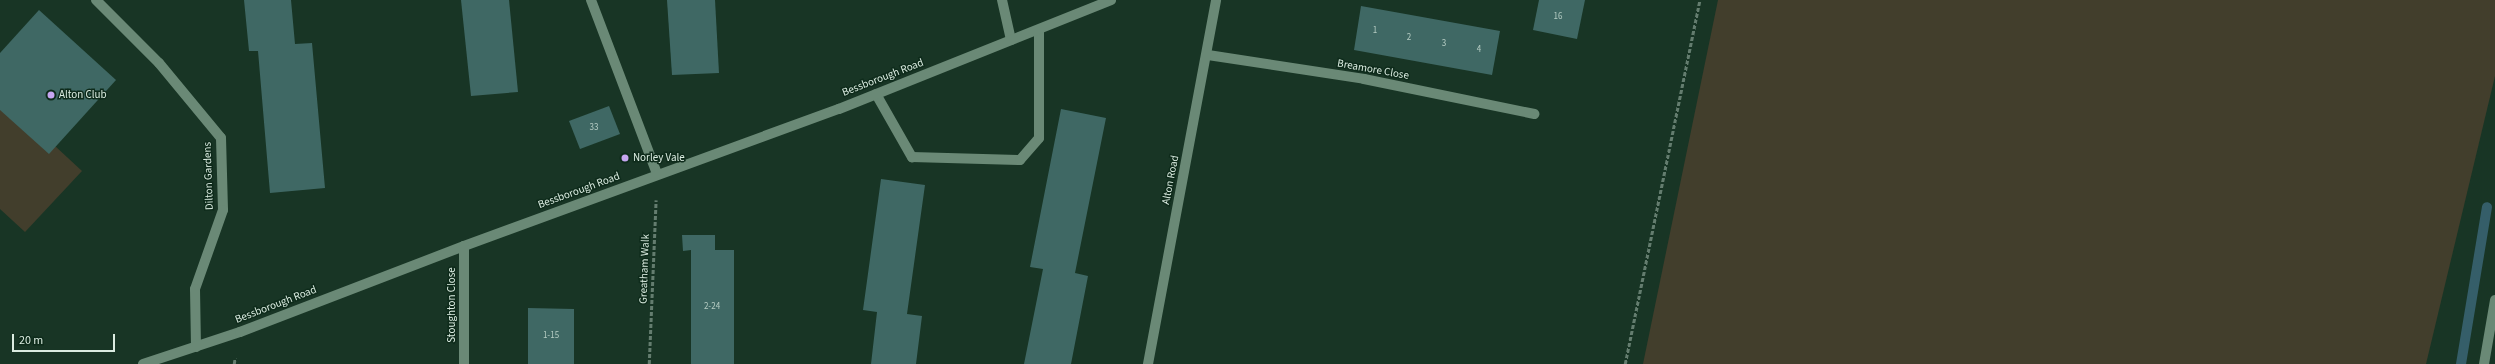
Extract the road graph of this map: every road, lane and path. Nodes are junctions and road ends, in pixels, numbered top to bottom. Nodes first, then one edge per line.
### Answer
1 (96, 0) edge
2 (591, 0) edge
3 (1002, 0) edge
4 (1111, 0) edge
5 (1216, 0) edge
6 (1700, 0) edge
7 (1039, 30) junction
8 (1011, 40) junction
9 (1208, 55) junction
10 (876, 94) junction
11 (1534, 114) dead end
12 (657, 174) junction
13 (464, 246) junction
14 (2495, 300) edge
15 (196, 347) junction
16 (143, 364) edge
17 (464, 364) edge
18 (649, 364) edge
19 (1148, 364) edge
20 (1625, 364) edge
21 (2484, 364) edge

1 - 15 street, Dilton Gardens
2 - 12 street
3 - 8 street
4 - 7 street, Bessborough Road
5 - 9 street, Alton Road
6 - 20 path
7 - 8 street, Bessborough Road
7 - 10 street
8 - 10 street, Bessborough Road
9 - 11 street, Breamore Close
9 - 19 street, Alton Road
10 - 12 street, Bessborough Road
12 - 13 street, Bessborough Road
12 - 18 path, Greatham Walk
13 - 15 street, Bessborough Road
13 - 17 street, Stoughton Close
14 - 21 street
15 - 16 street, Bessborough Road

